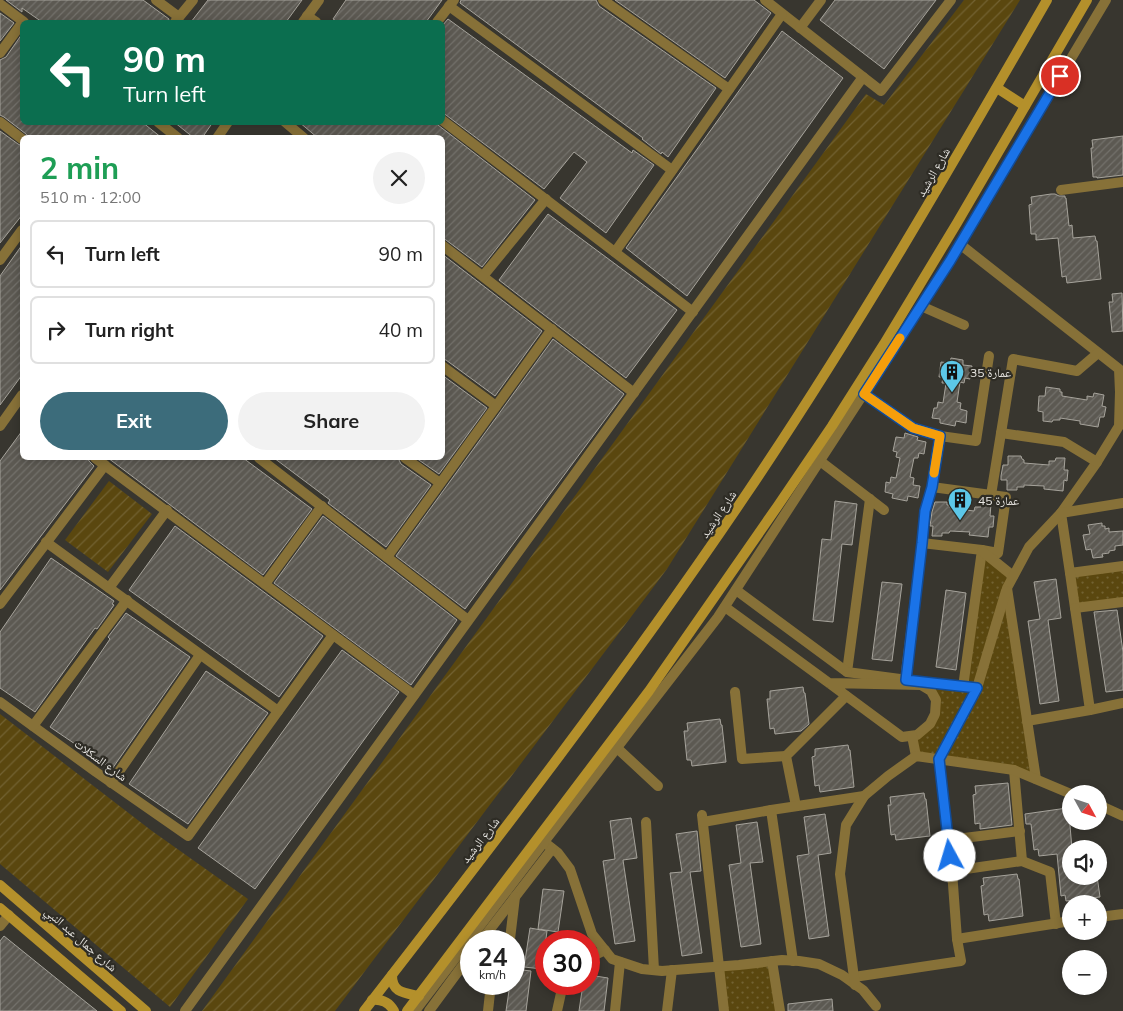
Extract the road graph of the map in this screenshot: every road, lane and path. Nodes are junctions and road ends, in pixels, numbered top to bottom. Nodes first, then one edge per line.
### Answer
1 (156, 0) edge
2 (192, 0) edge
3 (319, 0) edge
4 (603, 0) edge
5 (765, 0) edge
6 (821, 0) edge
7 (951, 0) edge
8 (1047, 0) edge
9 (1087, 0) edge
10 (1106, 0) edge
11 (452, 3) edge
12 (0, 4) edge
13 (782, 14) junction
14 (177, 20) edge
15 (309, 20) edge
16 (439, 20) edge
17 (20, 21) edge
18 (20, 27) edge
19 (800, 28) junction
20 (0, 53) edge
21 (863, 77) junction
22 (997, 88) junction
23 (729, 89) junction
24 (1025, 106) junction
25 (0, 122) edge
26 (445, 122) edge
27 (162, 125) edge
28 (289, 125) edge
29 (174, 135) edge
30 (300, 135) edge
31 (20, 137) edge
32 (672, 170) junction
33 (1123, 182) edge
34 (1061, 190) dead end
35 (546, 199) junction
36 (20, 232) edge
37 (961, 245) junction
38 (4, 247) edge
39 (445, 247) edge
40 (615, 252) junction
41 (0, 260) edge
42 (483, 276) junction
43 (921, 306) junction
44 (693, 312) junction
45 (964, 325) dead end
46 (552, 329) junction
47 (1098, 352) junction
48 (989, 356) dead end
49 (445, 368) edge
50 (634, 393) junction
51 (864, 394) junction
52 (20, 401) edge
53 (496, 406) junction
54 (0, 426) edge
55 (1001, 433) junction
56 (940, 436) junction
57 (99, 460) edge
58 (262, 460) edge
59 (408, 460) edge
60 (820, 462) junction
61 (1097, 462) junction
62 (105, 465) junction
63 (440, 484) junction
64 (932, 487) junction
65 (991, 495) junction
66 (870, 500) junction
67 (1123, 503) edge
68 (322, 506) junction
69 (167, 510) junction
70 (884, 510) dead end
71 (1061, 513) junction
72 (46, 542) junction
73 (922, 543) junction
74 (982, 550) junction
75 (387, 557) junction
76 (1123, 566) edge
77 (1070, 573) junction
78 (1013, 576) junction
79 (265, 584) junction
80 (110, 588) junction
81 (1006, 588) junction
82 (736, 590) junction
83 (126, 600) junction
84 (1123, 602) edge
85 (0, 604) edge
86 (725, 607) junction
87 (1075, 608) junction
88 (468, 620) junction
89 (333, 635) junction
90 (200, 655) junction
91 (847, 672) junction
92 (906, 680) junction
93 (829, 684) junction
94 (963, 687) junction
95 (977, 688) junction
96 (734, 692) dead end
97 (414, 695) junction
98 (846, 696) junction
99 (0, 702) edge
100 (1123, 703) edge
101 (1090, 710) junction
102 (278, 711) junction
103 (1027, 721) junction
104 (33, 726) junction
105 (912, 736) junction
106 (617, 748) junction
107 (786, 756) junction
108 (916, 756) junction
109 (939, 759) junction
110 (1014, 770) junction
111 (1036, 779) junction
112 (111, 783) junction
113 (658, 786) dead end
114 (1062, 790) edge
115 (864, 796) junction
116 (796, 806) junction
117 (771, 810) junction
118 (1108, 810) edge
119 (1123, 816) edge
120 (646, 822) dead end
121 (1020, 831) junction
122 (948, 840) junction
123 (548, 846) junction
124 (1022, 860) junction
125 (952, 871) junction
126 (0, 885) edge
127 (515, 896) junction
128 (0, 908) edge
129 (1123, 914) edge
130 (8, 915) junction
131 (1107, 916) edge
132 (1062, 923) edge
133 (1056, 924) junction
134 (0, 926) edge
135 (489, 930) edge
136 (511, 930) edge
137 (957, 939) junction
138 (605, 950) junction
139 (600, 952) edge
140 (772, 961) junction
141 (793, 961) junction
142 (620, 962) junction
143 (719, 967) junction
144 (460, 969) edge
145 (654, 970) junction
146 (672, 970) junction
147 (392, 974) junction
148 (855, 981) junction
149 (490, 995) edge
150 (561, 995) edge
151 (419, 996) junction
152 (372, 1000) junction
153 (876, 1009) edge
154 (121, 1011) edge
155 (146, 1011) edge
156 (185, 1011) edge
157 (364, 1011) edge
158 (394, 1011) edge
159 (407, 1011) edge
160 (415, 1011) edge
161 (429, 1011) edge
162 (488, 1011) edge
163 (557, 1011) edge
164 (615, 1011) edge
165 (667, 1011) edge
166 (724, 1011) edge
167 (780, 1011) edge

1 - 14 street
2 - 14 street
3 - 15 street
4 - 23 street
5 - 13 street
6 - 19 street
7 - 21 street
8 - 22 street, شارع الرشيد
9 - 24 street
10 - 37 street
11 - 16 street
11 - 32 street
12 - 17 street
13 - 19 street
13 - 23 street
18 - 20 street
19 - 21 street
21 - 44 street
22 - 24 street
22 - 147 street, شارع الرشيد
23 - 32 street
24 - 151 street
25 - 31 street
26 - 35 street
27 - 29 street
28 - 30 street
32 - 40 street
33 - 34 street
35 - 40 street
35 - 42 street
36 - 38 street
37 - 43 street
37 - 47 street
38 - 41 street
39 - 42 street
40 - 44 street
42 - 46 street
43 - 45 street
43 - 51 street
44 - 50 street
46 - 50 street
46 - 53 street
47 - 55 street
47 - 61 street
48 - 56 street
49 - 53 street
50 - 88 street
51 - 56 street
51 - 60 street
52 - 54 street
53 - 63 street
55 - 61 street
55 - 65 street
56 - 64 street
57 - 62 street
58 - 68 street
59 - 63 street
60 - 66 street
60 - 82 street
61 - 71 street
62 - 69 street
62 - 72 street
63 - 75 street
64 - 65 street
64 - 73 street
65 - 74 street
66 - 70 street
66 - 91 street
67 - 71 street
68 - 75 street
68 - 79 street
69 - 79 street
69 - 80 street
71 - 77 street
71 - 78 street
72 - 80 street
72 - 85 street
73 - 74 street
73 - 92 street
74 - 78 street
74 - 94 street
75 - 88 street
76 - 77 street
77 - 87 street
78 - 81 street
79 - 89 street
80 - 83 street
81 - 95 street
81 - 103 street
82 - 86 street
82 - 91 street
83 - 90 street
83 - 104 street
84 - 87 street
86 - 93 street
86 - 106 street
87 - 101 street
88 - 97 street
89 - 97 street
89 - 102 street
90 - 102 street
90 - 112 street
91 - 92 street
92 - 94 street
93 - 98 street
93 - 105 street
94 - 95 street
95 - 109 street
96 - 107 street
97 - 156 street
98 - 105 street
98 - 107 street
99 - 104 street, شارع السكلات
100 - 101 street
101 - 103 street
102 - 112 street, شارع السكلات
103 - 111 street
104 - 112 street, شارع السكلات
105 - 108 street
106 - 113 street
106 - 123 street
107 - 116 street
108 - 109 street
108 - 115 street
109 - 110 street
109 - 122 street
110 - 111 street
110 - 121 street
111 - 114 street
115 - 116 street
115 - 148 street
116 - 117 street
117 - 141 street
117 - 143 street
118 - 119 street
120 - 145 street
121 - 122 street
121 - 124 street
122 - 125 street
123 - 127 street
123 - 138 street
123 - 160 street
124 - 125 street
124 - 133 street
125 - 137 street
126 - 155 street, شارع جمال عبد النبي
127 - 135 street
127 - 136 street
128 - 130 street
129 - 131 street
130 - 134 street
130 - 154 street
132 - 133 street
133 - 137 street
137 - 148 street
138 - 139 street
138 - 142 street
140 - 141 street
140 - 143 street
140 - 167 street
141 - 148 street
142 - 145 street
142 - 164 street
143 - 146 street
143 - 166 street
144 - 161 street
145 - 146 street
146 - 165 street
147 - 151 street
147 - 152 street, شارع الرشيد
148 - 153 street
149 - 162 street
150 - 163 street
151 - 159 street
152 - 157 street, شارع الرشيد
152 - 158 street

